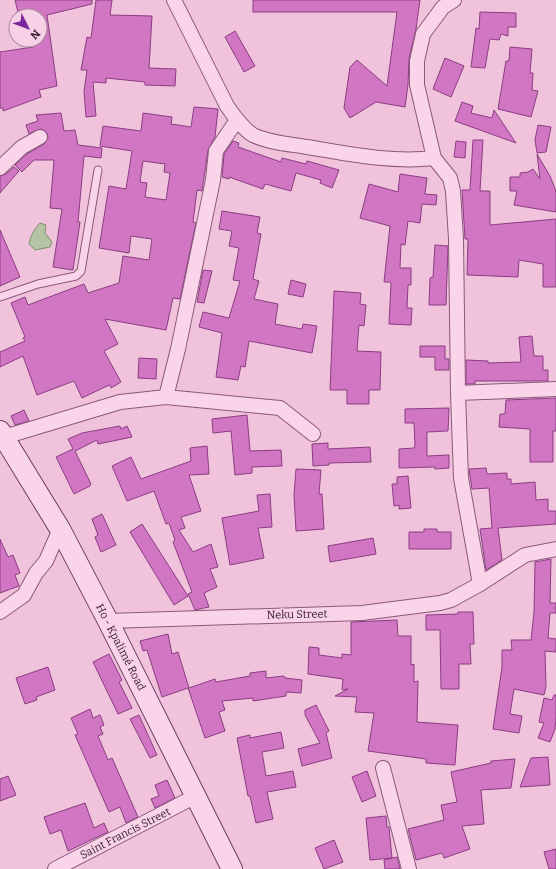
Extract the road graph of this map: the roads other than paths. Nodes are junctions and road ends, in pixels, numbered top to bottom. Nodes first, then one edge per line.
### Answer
1 (174, 0) edge
2 (454, 0) edge
3 (237, 120) junction
4 (40, 137) dead end
5 (434, 158) junction
6 (0, 168) edge
7 (98, 170) dead end
8 (0, 297) edge
9 (556, 389) edge
10 (458, 393) junction
11 (166, 397) junction
12 (2, 434) edge
13 (313, 434) dead end
14 (60, 529) junction
15 (556, 549) edge
16 (480, 584) junction
17 (0, 612) edge
18 (108, 621) junction
19 (383, 768) dead end
20 (196, 796) junction
21 (55, 869) edge
22 (232, 869) edge
23 (410, 869) edge

1 - 3 street
2 - 5 street
3 - 5 street
3 - 11 street
4 - 6 street
5 - 10 street
7 - 8 lane
9 - 10 street
10 - 16 street
11 - 12 street
11 - 13 street
12 - 14 main road, Ho - Kpalimé Road
14 - 17 street
14 - 18 main road, Ho - Kpalimé Road
15 - 16 street, Neku Street
16 - 18 street, Neku Street
18 - 20 main road, Ho - Kpalimé Road
19 - 23 street
20 - 21 street, Saint Francis Street
20 - 22 main road, Ho - Kpalimé Road

